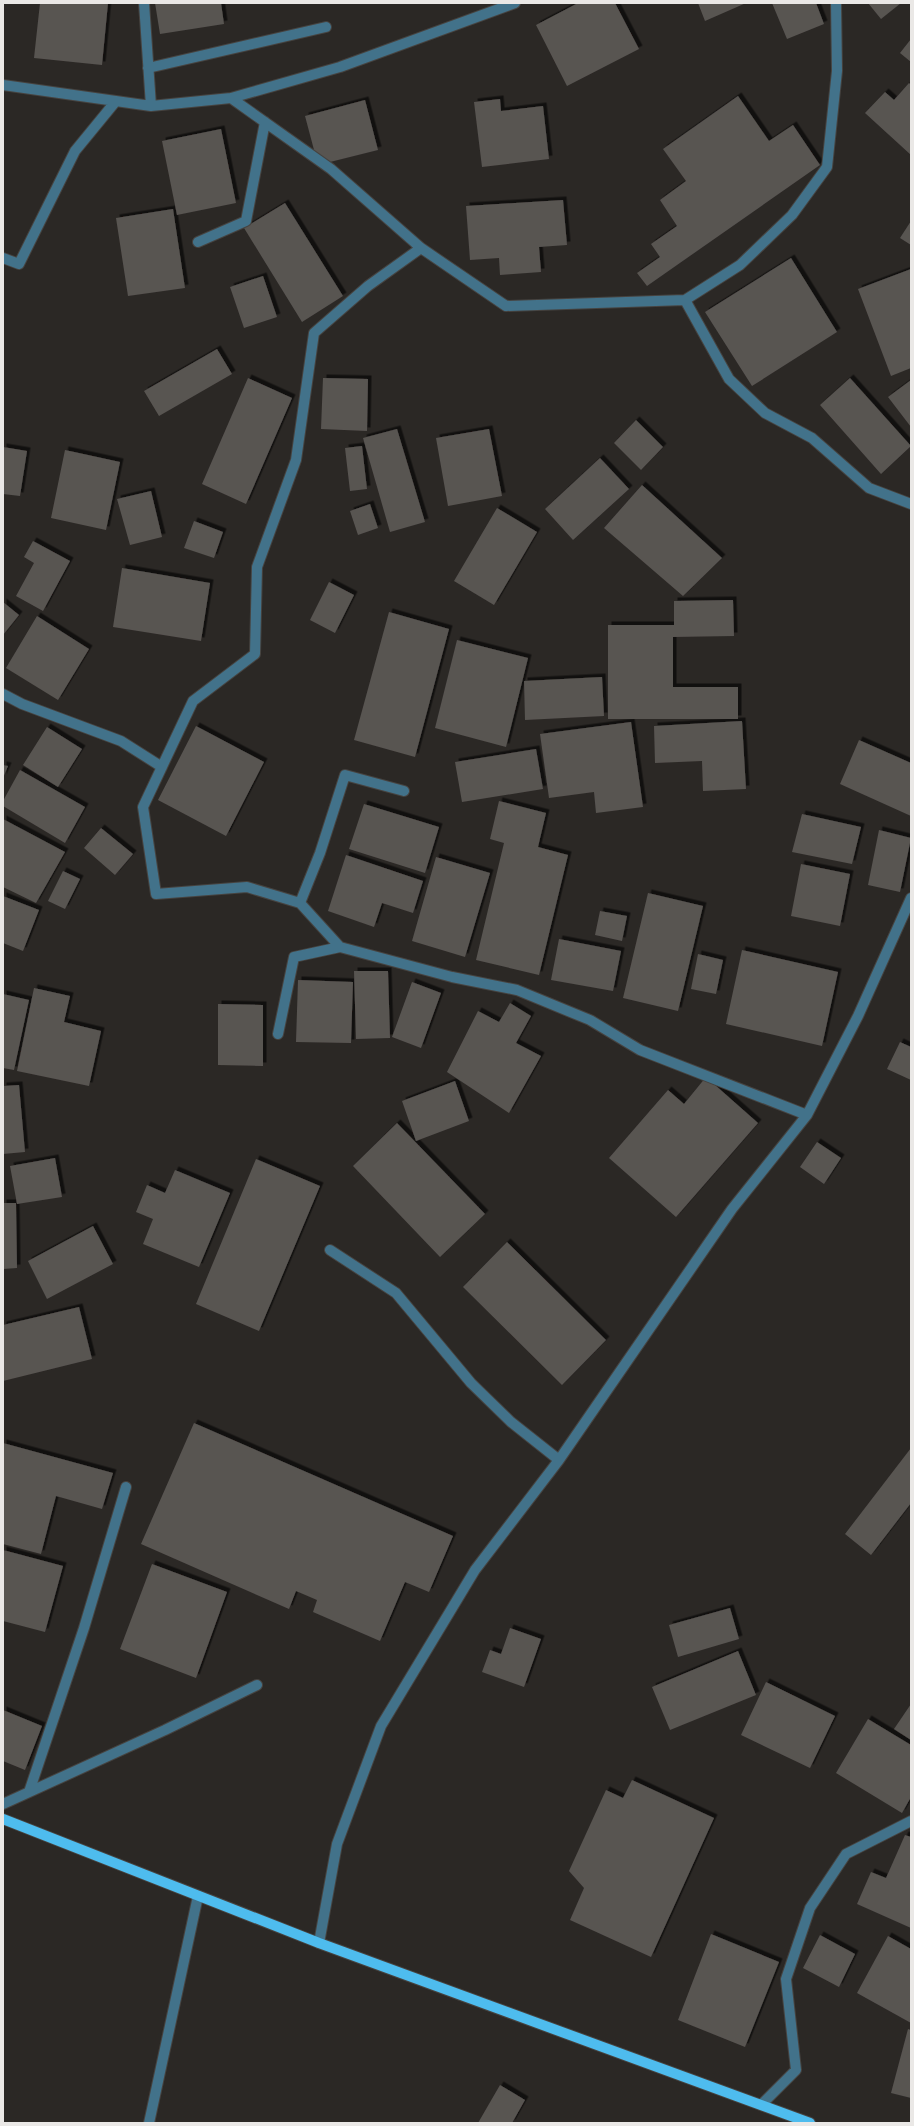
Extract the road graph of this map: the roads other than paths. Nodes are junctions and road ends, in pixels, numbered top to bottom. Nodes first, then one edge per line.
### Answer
1 (144, 3) edge
2 (515, 3) edge
3 (836, 3) edge
4 (326, 28) dead end
5 (148, 68) junction
6 (3, 85) edge
7 (231, 98) junction
8 (116, 101) junction
9 (151, 106) junction
10 (265, 122) junction
11 (198, 242) dead end
12 (421, 248) junction
13 (3, 258) edge
14 (685, 300) junction
15 (911, 504) edge
16 (3, 694) edge
17 (162, 767) junction
18 (404, 791) dead end
19 (911, 898) edge
20 (300, 903) junction
21 (340, 947) junction
22 (278, 1034) dead end
23 (807, 1115) junction
24 (330, 1250) dead end
25 (559, 1460) junction
26 (126, 1487) dead end
27 (257, 1685) dead end
28 (29, 1792) junction
29 (3, 1804) edge
30 (3, 1818) edge
31 (911, 1821) edge
32 (198, 1896) junction
33 (319, 1943) junction
34 (762, 2104) junction
35 (149, 2123) edge
36 (810, 2123) edge

1 - 5 street
2 - 7 street
3 - 14 street
4 - 5 street
5 - 9 street
6 - 8 street
7 - 9 street
7 - 10 street
8 - 9 street
8 - 13 street
10 - 11 street
10 - 12 street
12 - 14 street
12 - 17 street
14 - 15 street
16 - 17 street
17 - 20 street
18 - 20 street
19 - 23 street
20 - 21 street
21 - 22 street
21 - 23 street
23 - 25 street
24 - 25 street
25 - 33 street
26 - 28 street
27 - 28 street
28 - 29 street
30 - 32 main road
31 - 34 street
32 - 33 main road
32 - 35 street
33 - 34 main road
34 - 36 main road

